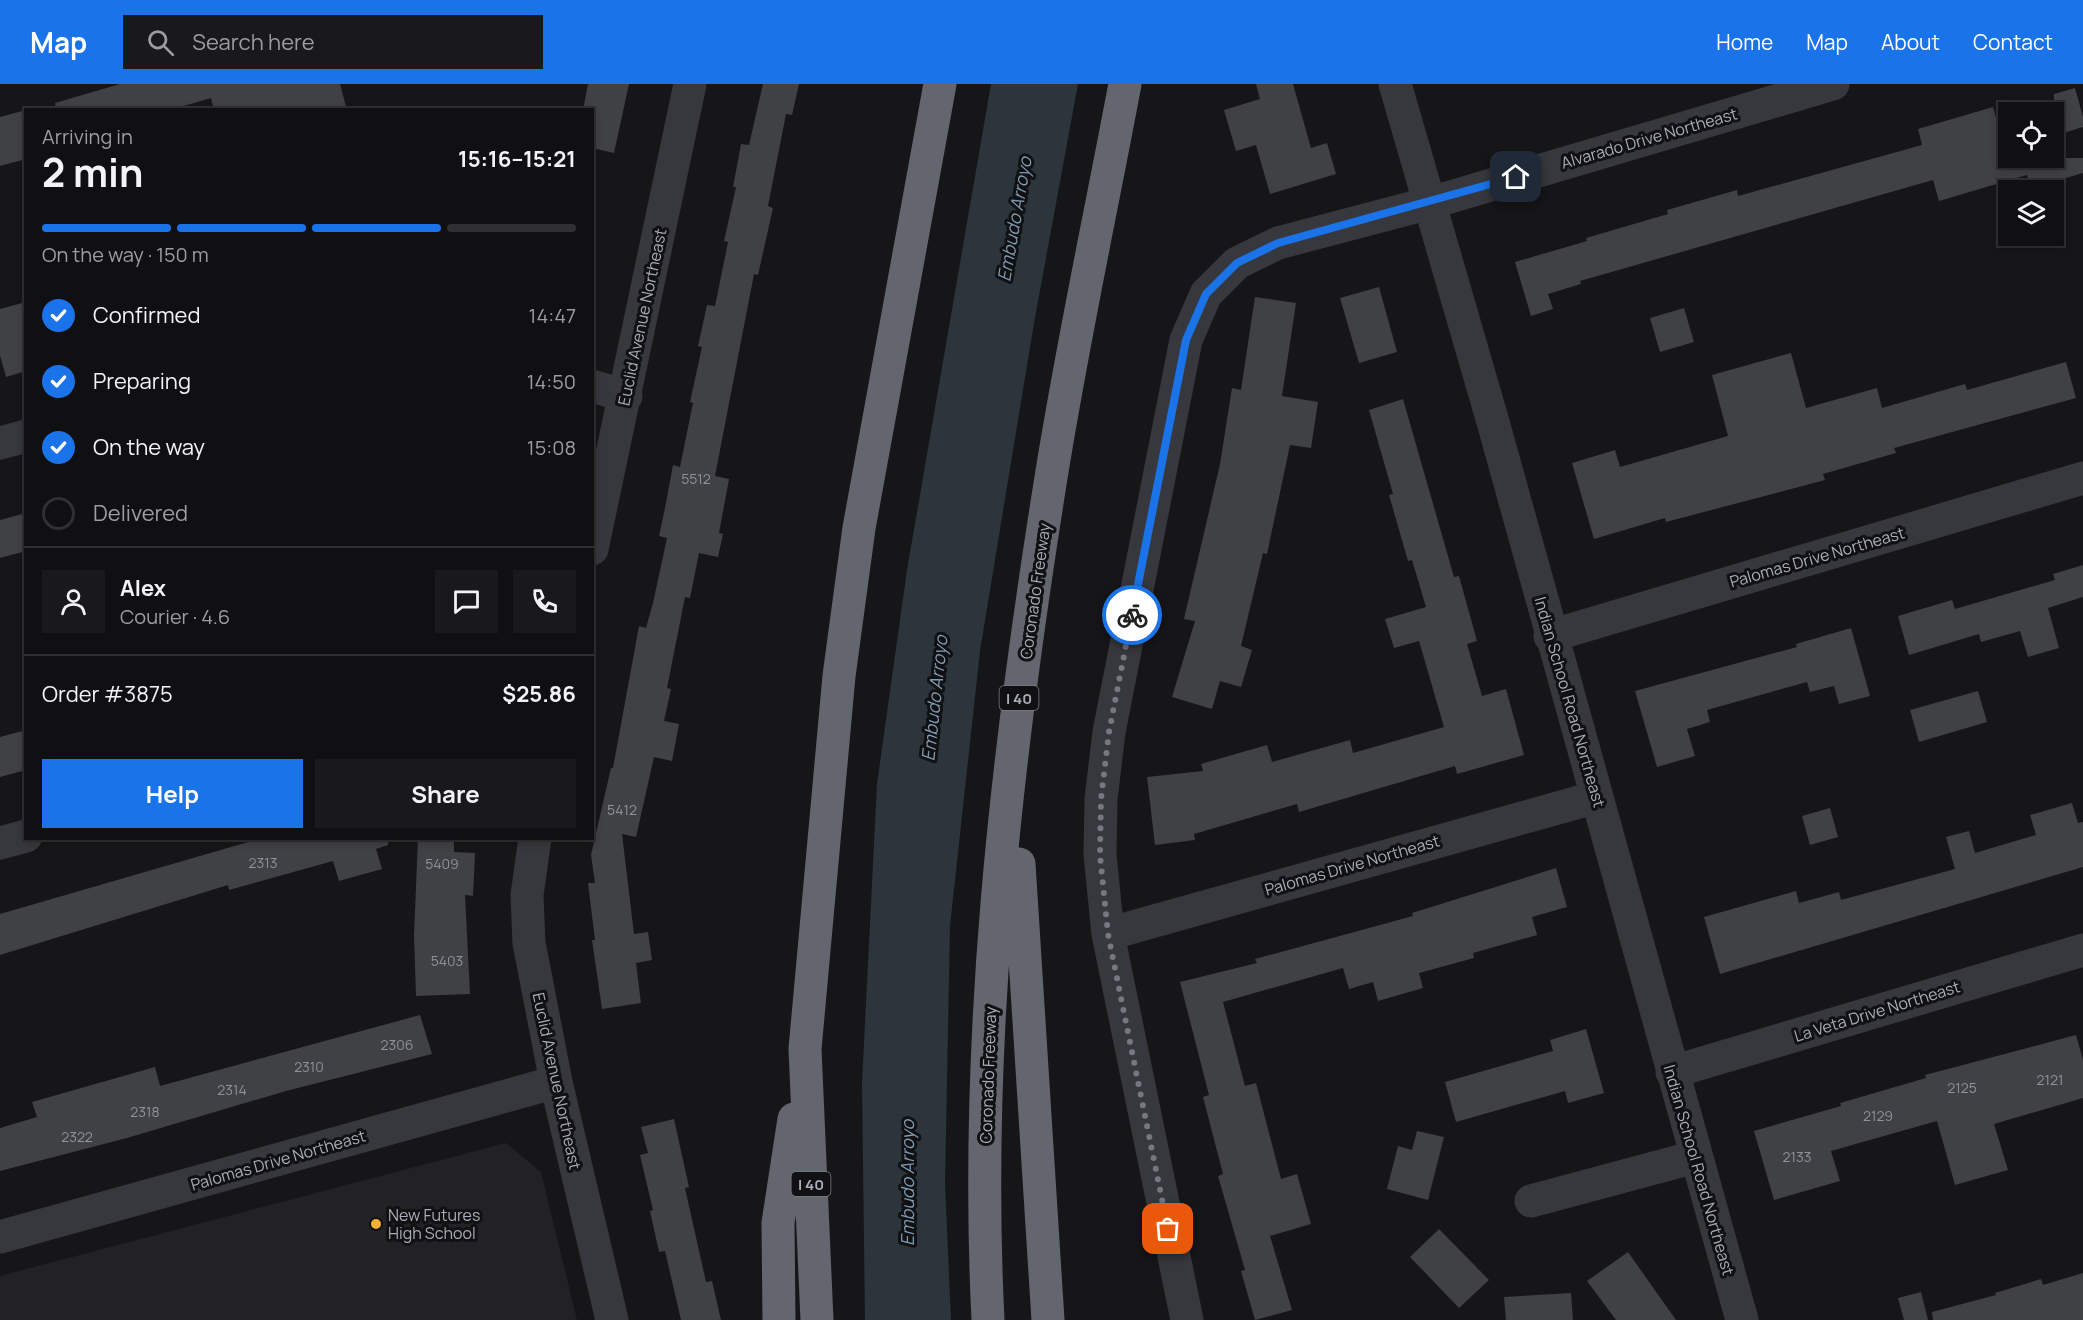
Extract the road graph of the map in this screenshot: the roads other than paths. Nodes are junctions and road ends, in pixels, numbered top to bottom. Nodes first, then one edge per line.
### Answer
1 (690, 84) edge
2 (940, 84) edge
3 (1125, 84) edge
4 (1395, 84) edge
5 (1833, 84) edge
6 (1430, 203) junction
7 (594, 387) edge
8 (626, 396) junction
9 (24, 437) edge
10 (0, 443) edge
11 (2083, 478) edge
12 (594, 540) edge
13 (1550, 636) junction
14 (1012, 752) junction
15 (1597, 797) junction
16 (24, 837) edge
17 (535, 840) edge
18 (0, 843) edge
19 (1108, 934) junction
20 (2083, 950) edge
21 (805, 1049) junction
22 (1672, 1072) junction
23 (556, 1082) junction
24 (1695, 1157) junction
25 (1531, 1201) dead end
26 (0, 1237) edge
27 (612, 1320) edge
28 (779, 1320) edge
29 (817, 1320) edge
30 (988, 1320) edge
31 (1048, 1320) edge
32 (1187, 1320) edge
33 (1742, 1320) edge

1 - 8 street, Euclid Avenue Northeast
2 - 21 highway, I 40
3 - 14 highway, Coronado Freeway / I 40
4 - 6 street, Indian School Road Northeast
5 - 6 street, Alvarado Drive Northeast
6 - 13 street, Indian School Road Northeast
6 - 19 street, Alvarado Drive Northeast
7 - 8 street
8 - 12 street, Euclid Avenue Northeast
9 - 10 street
11 - 13 street, Palomas Drive Northeast
13 - 15 street, Indian School Road Northeast
14 - 30 highway, Coronado Freeway / I 40
14 - 31 highway
15 - 19 street, Palomas Drive Northeast
15 - 22 street, Indian School Road Northeast
16 - 18 street
17 - 23 street, Euclid Avenue Northeast
19 - 32 street, Alvarado Drive Northeast
20 - 22 street, La Veta Drive Northeast
21 - 28 highway
21 - 29 highway, I 40
22 - 24 street, Indian School Road Northeast
23 - 26 street, Palomas Drive Northeast
23 - 27 street, Euclid Avenue Northeast
24 - 25 street
24 - 33 street, Indian School Road Northeast

